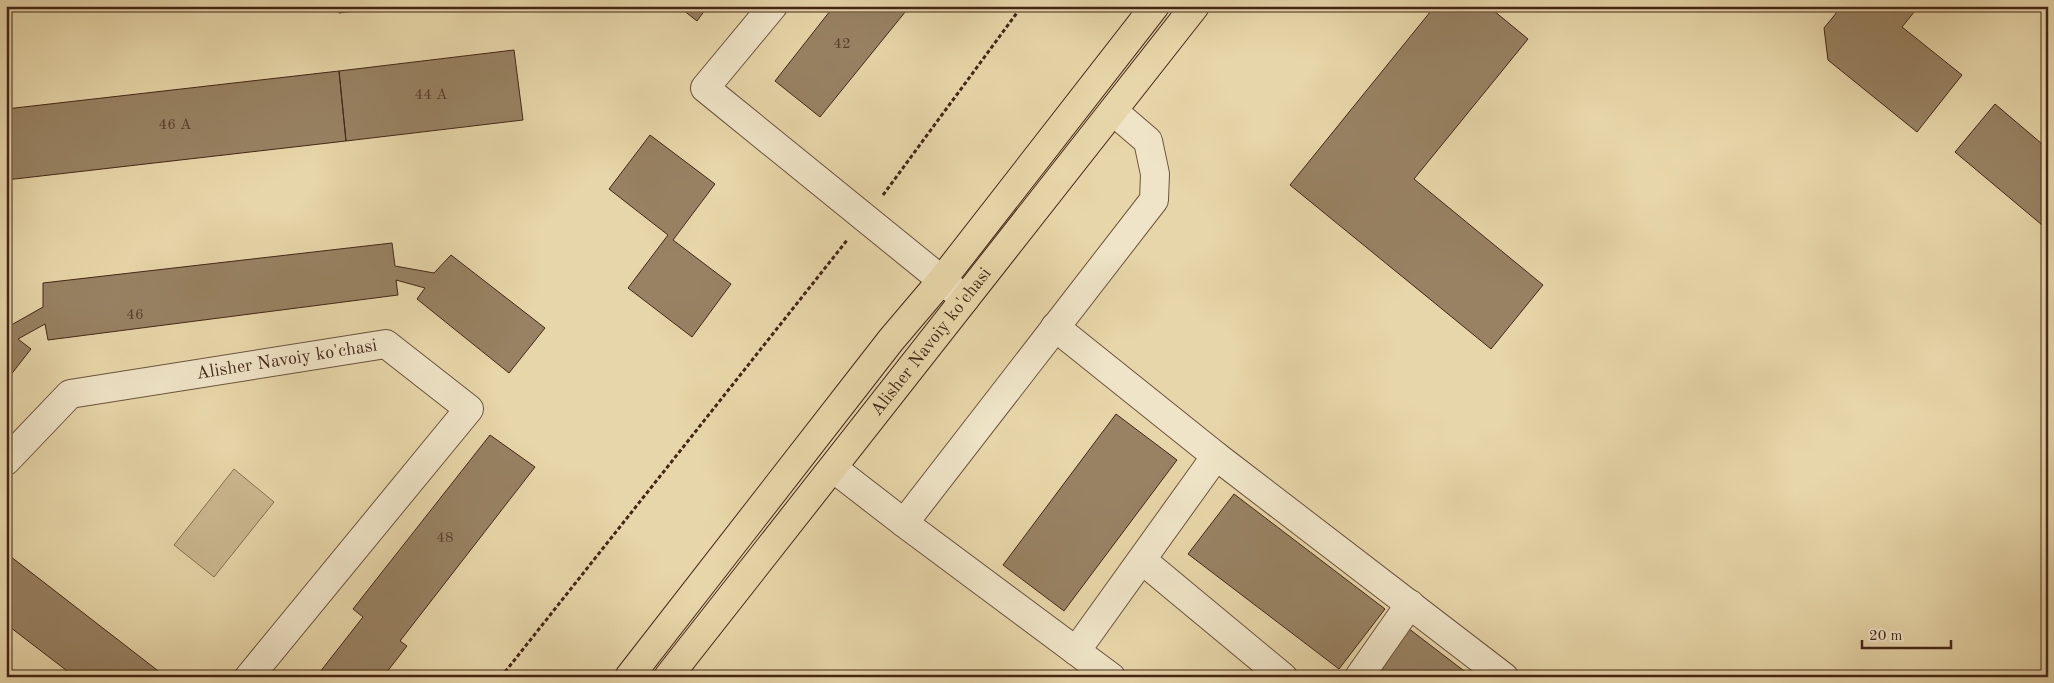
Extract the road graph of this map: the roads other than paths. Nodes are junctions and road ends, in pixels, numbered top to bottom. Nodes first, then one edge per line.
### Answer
1 (773, 6) edge
2 (1155, 6) edge
3 (1195, 6) edge
4 (1113, 111) junction
5 (941, 280) junction
6 (965, 299) junction
7 (1055, 327) junction
8 (1216, 456) junction
9 (6, 461) edge
10 (832, 468) junction
11 (904, 523) junction
12 (1142, 560) junction
13 (1410, 604) junction
14 (651, 649) junction
15 (1076, 651) junction
16 (672, 672) edge
17 (249, 677) edge
18 (629, 677) edge
19 (1112, 677) edge
20 (1283, 677) edge
21 (1359, 677) edge
22 (1504, 677) edge

1 - 5 street
2 - 5 main road, Alisher Navoiy ko'chasi
3 - 4 main road, Alisher Navoiy ko'chasi
4 - 6 main road, Alisher Navoiy ko'chasi
4 - 7 street
5 - 6 street
5 - 14 main road, Alisher Navoiy ko'chasi
6 - 10 main road, Alisher Navoiy ko'chasi
7 - 8 street
7 - 11 street
8 - 12 street
8 - 13 street
9 - 17 street, Alisher Navoiy ko'chasi
10 - 11 street
10 - 16 main road, Alisher Navoiy ko'chasi
11 - 15 street
12 - 15 street
12 - 20 street
13 - 21 street
13 - 22 street
14 - 16 main road
14 - 18 main road, Alisher Navoiy ko'chasi
15 - 19 street

